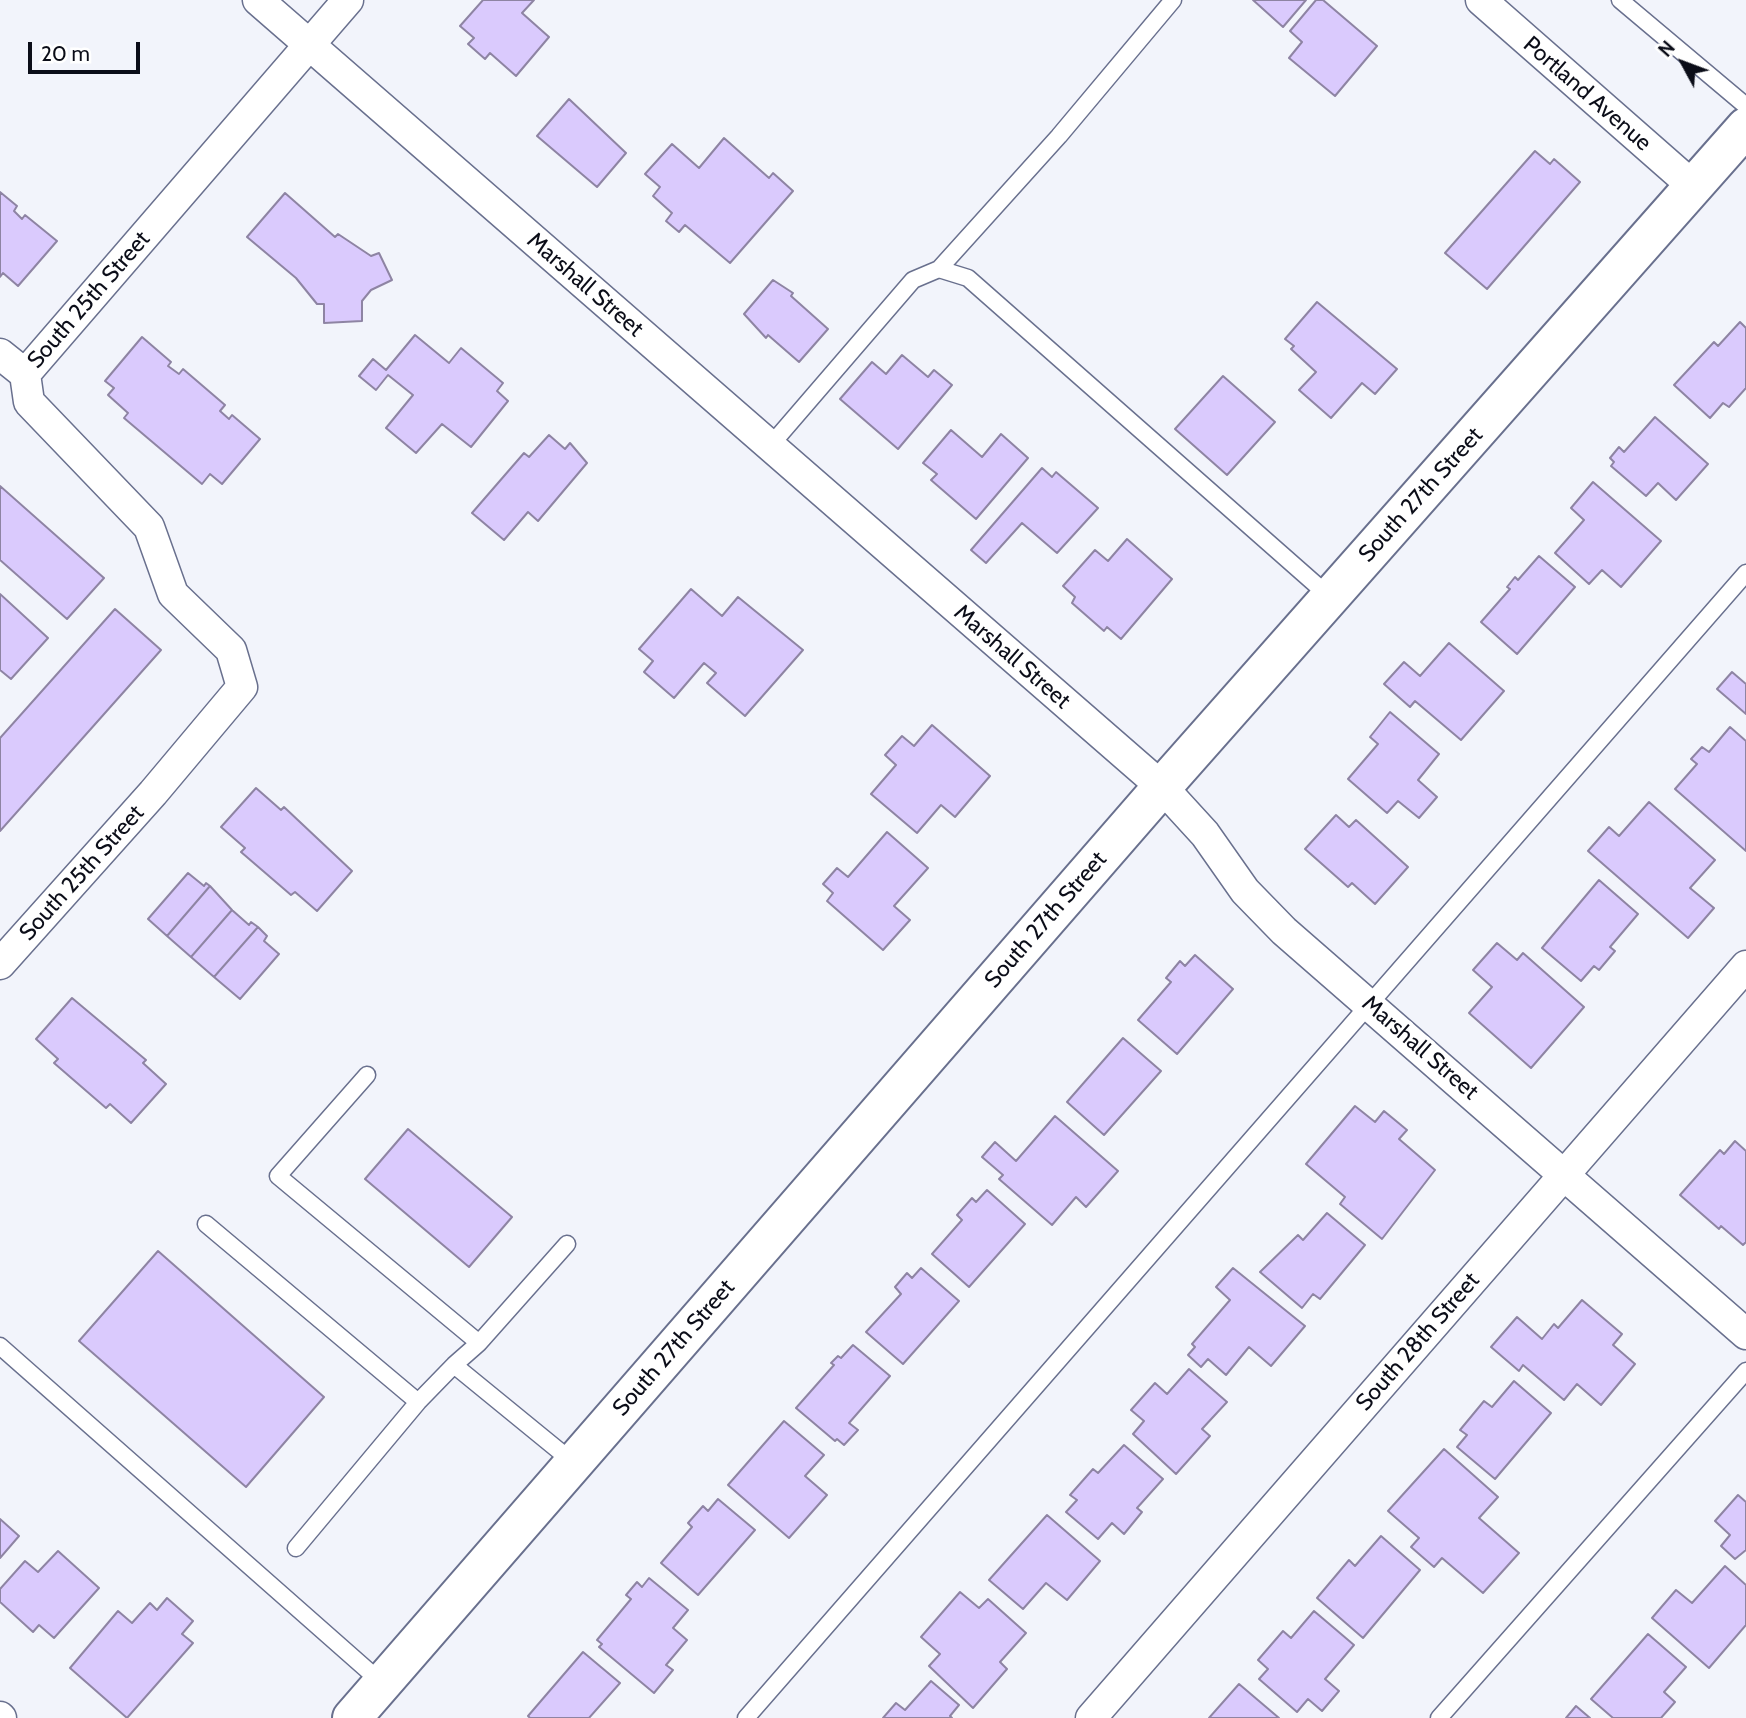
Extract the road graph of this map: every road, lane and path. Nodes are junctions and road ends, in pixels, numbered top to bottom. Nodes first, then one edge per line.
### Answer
1 (258, 0) edge
2 (348, 0) edge
3 (1173, 0) edge
4 (1481, 0) edge
5 (1620, 0) edge
6 (308, 43) junction
7 (1746, 106) edge
8 (1746, 127) edge
9 (1694, 187) junction
10 (939, 269) junction
11 (0, 354) edge
12 (26, 374) junction
13 (770, 446) junction
14 (1746, 573) edge
15 (1330, 597) junction
16 (1162, 787) junction
17 (0, 964) edge
18 (1746, 966) edge
19 (1370, 1005) junction
20 (367, 1076) dead end
21 (1565, 1173) junction
22 (206, 1224) dead end
23 (567, 1244) dead end
24 (1746, 1334) edge
25 (479, 1343) junction
26 (0, 1346) edge
27 (454, 1365) junction
28 (1746, 1371) edge
29 (418, 1402) junction
30 (574, 1463) junction
31 (296, 1548) dead end
32 (382, 1683) junction
33 (352, 1718) edge
34 (746, 1718) edge
35 (1091, 1718) edge
36 (1439, 1718) edge

1 - 6 street, Marshall Street
2 - 6 street, South 25th Street
3 - 10 lane
4 - 9 street, Portland Avenue
5 - 7 lane
6 - 12 street, South 25th Street
6 - 13 street, Marshall Street
8 - 9 main road, South 27th Street
9 - 15 main road, South 27th Street
10 - 13 lane
10 - 15 lane
11 - 12 street
12 - 17 street, South 25th Street
13 - 16 street, Marshall Street
14 - 19 lane
15 - 16 main road, South 27th Street
16 - 19 street, Marshall Street
16 - 30 main road, South 27th Street
18 - 21 street, South 28th Street
19 - 21 street, Marshall Street
19 - 34 lane
20 - 25 lane
21 - 24 street, Marshall Street
21 - 35 street, South 28th Street
22 - 29 lane
23 - 25 lane
25 - 27 lane
26 - 32 lane
27 - 29 lane
27 - 30 lane
28 - 36 lane
29 - 31 lane
30 - 32 main road, South 27th Street
32 - 33 main road, South 27th Street

